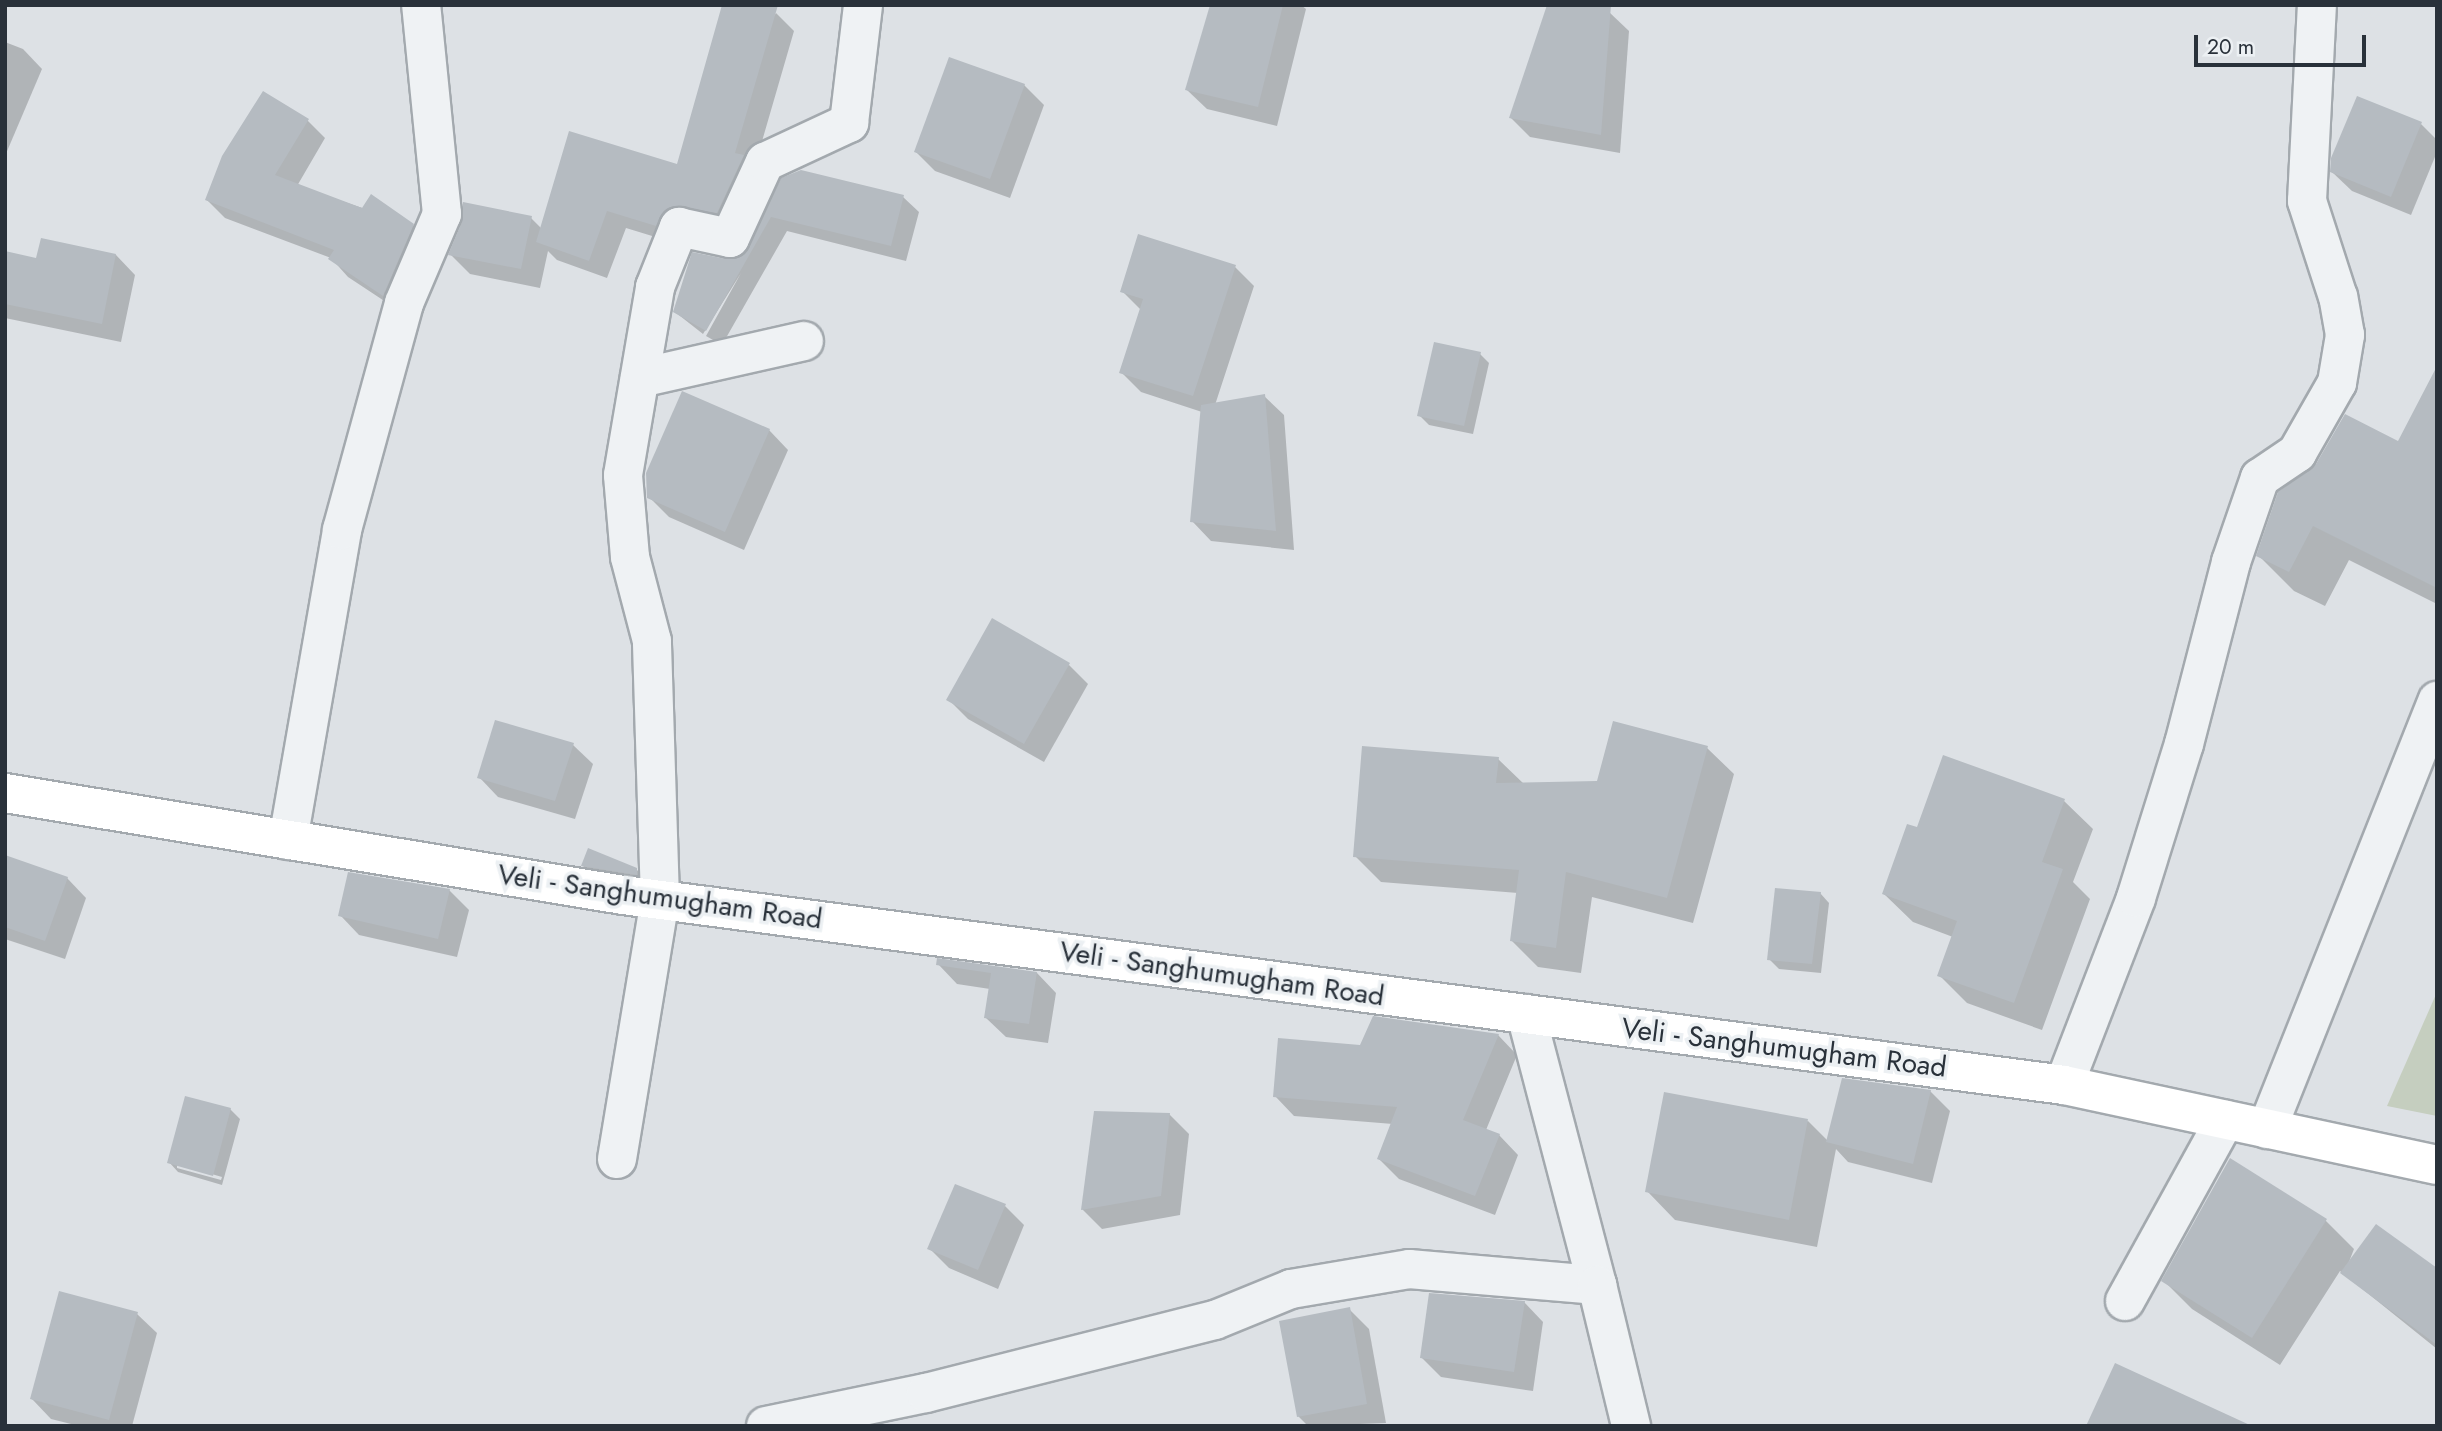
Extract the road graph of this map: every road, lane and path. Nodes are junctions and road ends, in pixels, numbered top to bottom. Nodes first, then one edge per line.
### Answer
1 (421, 5) edge
2 (863, 5) edge
3 (2317, 5) edge
4 (804, 341) dead end
5 (640, 378) junction
6 (2437, 701) edge
7 (5, 793) edge
8 (288, 840) junction
9 (660, 899) junction
10 (1526, 1014) junction
11 (2064, 1085) junction
12 (2225, 1120) junction
13 (2267, 1129) junction
14 (617, 1159) dead end
15 (2437, 1166) edge
16 (1597, 1285) junction
17 (2125, 1301) dead end
18 (766, 1426) edge
19 (1631, 1426) edge

1 - 8 street
2 - 5 street
3 - 11 street
4 - 5 street
5 - 9 street
6 - 13 street
7 - 8 main road, Veli - Sanghumugham Road
8 - 9 main road, Veli - Sanghumugham Road
9 - 10 main road, Veli - Sanghumugham Road
9 - 14 street
10 - 11 main road, Veli - Sanghumugham Road
10 - 16 street
11 - 12 main road, Veli - Sanghumugham Road
12 - 13 main road, Veli - Sanghumugham Road
12 - 17 street
13 - 15 main road, Veli - Sanghumugham Road
16 - 18 street
16 - 19 street

